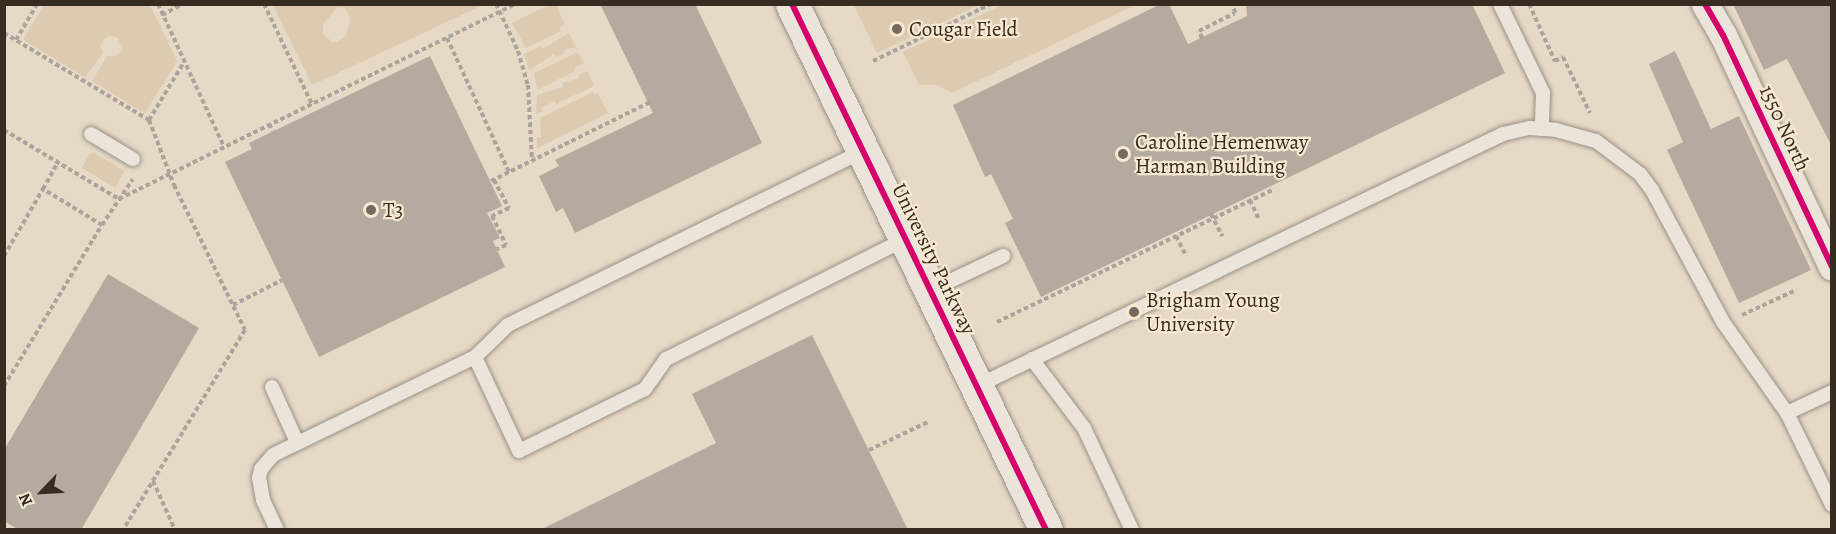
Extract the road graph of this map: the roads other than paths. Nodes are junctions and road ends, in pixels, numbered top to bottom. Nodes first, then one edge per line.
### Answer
1 (792, 4) edge
2 (1500, 4) edge
3 (1705, 4) edge
4 (1542, 129) junction
5 (91, 134) dead end
6 (863, 151) junction
7 (133, 159) dead end
8 (906, 239) junction
9 (1003, 256) dead end
10 (1832, 267) edge
11 (931, 290) junction
12 (475, 357) junction
13 (1032, 359) junction
14 (977, 386) junction
15 (272, 387) dead end
16 (1832, 392) edge
17 (1787, 413) junction
18 (297, 442) junction
19 (1832, 505) edge
20 (277, 530) edge
21 (1046, 530) edge
22 (1132, 530) edge

1 - 6 main road, University Parkway
2 - 4 lane
3 - 10 street, 1550 North
4 - 13 lane
4 - 17 lane
5 - 7 lane
6 - 8 main road, University Parkway
6 - 12 lane
8 - 11 main road, University Parkway
8 - 12 lane
9 - 11 lane
11 - 14 main road, University Parkway
12 - 18 lane
13 - 14 lane
13 - 22 lane
14 - 21 main road, University Parkway
15 - 18 lane
16 - 17 lane
17 - 19 lane
18 - 20 lane

